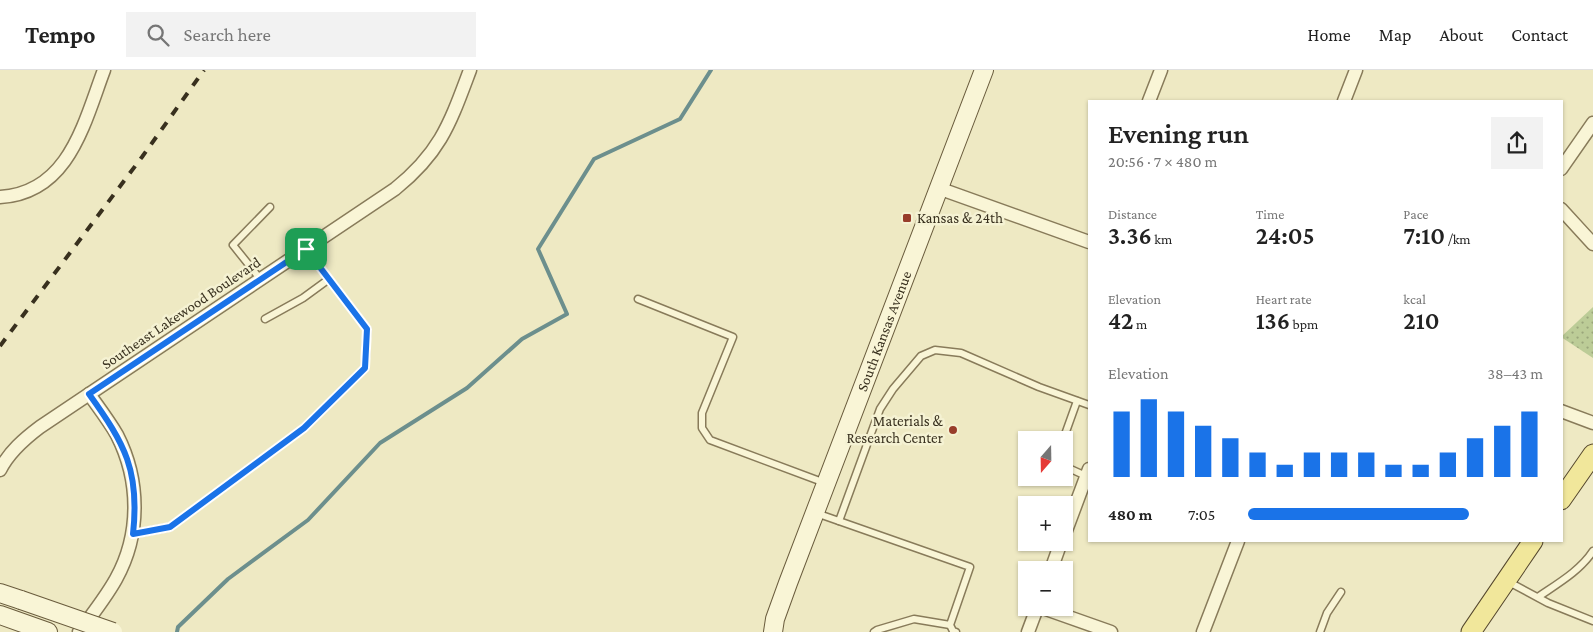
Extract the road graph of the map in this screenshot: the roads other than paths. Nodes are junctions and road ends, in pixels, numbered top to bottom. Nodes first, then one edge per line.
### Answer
1 (104, 70) edge
2 (470, 70) edge
3 (984, 70) edge
4 (1161, 70) edge
5 (1356, 70) edge
6 (1150, 100) edge
7 (1344, 100) edge
8 (1593, 123) edge
9 (1563, 166) edge
10 (938, 188) junction
11 (0, 197) edge
12 (270, 207) dead end
13 (1563, 211) edge
14 (1088, 242) edge
15 (1593, 244) edge
16 (306, 249) junction
17 (329, 279) junction
18 (261, 280) junction
19 (638, 299) dead end
20 (265, 319) dead end
21 (89, 394) junction
22 (1077, 401) junction
23 (1088, 405) edge
24 (1563, 412) edge
25 (1593, 423) edge
26 (1066, 431) edge
27 (1593, 454) edge
28 (1073, 469) edge
29 (0, 470) edge
30 (1088, 473) edge
31 (826, 484) junction
32 (1563, 497) edge
33 (815, 512) junction
34 (1073, 512) edge
35 (839, 521) junction
36 (133, 534) junction
37 (1238, 542) edge
38 (1532, 542) edge
39 (1593, 551) edge
40 (1506, 581) junction
41 (1341, 592) dead end
42 (0, 593) edge
43 (1538, 597) junction
44 (1034, 616) edge
45 (1066, 616) edge
46 (7, 618) edge
47 (1593, 621) edge
48 (950, 625) junction
49 (771, 628) edge
50 (48, 632) edge
51 (79, 632) edge
52 (113, 632) edge
53 (874, 632) edge
54 (956, 632) edge
55 (1028, 632) edge
56 (1111, 632) edge
57 (1203, 632) edge
58 (1320, 632) edge
59 (1470, 632) edge

1 - 11 street
2 - 16 street, Southeast Lakewood Boulevard
3 - 10 main road, South Kansas Avenue
4 - 6 street
5 - 7 street
8 - 9 street
10 - 14 street
10 - 31 main road, South Kansas Avenue
12 - 18 lane
13 - 15 street
16 - 17 lane
16 - 18 street, Southeast Lakewood Boulevard
17 - 20 lane
17 - 36 lane
18 - 21 street, Southeast Lakewood Boulevard
19 - 31 lane
21 - 29 street, Southeast Lakewood Boulevard
21 - 36 street
22 - 23 lane
22 - 26 lane
22 - 35 lane
24 - 25 street
27 - 32 main road
28 - 30 lane
30 - 34 street
31 - 33 main road, South Kansas Avenue
33 - 35 lane
33 - 49 main road, South Kansas Avenue
35 - 48 lane
36 - 51 street
37 - 57 street
38 - 40 main road
39 - 43 lane
40 - 43 lane
40 - 59 main road
41 - 58 lane
42 - 52 main road, bridge
43 - 47 lane
44 - 55 street
45 - 56 street
46 - 50 main road
48 - 53 lane
48 - 54 lane

